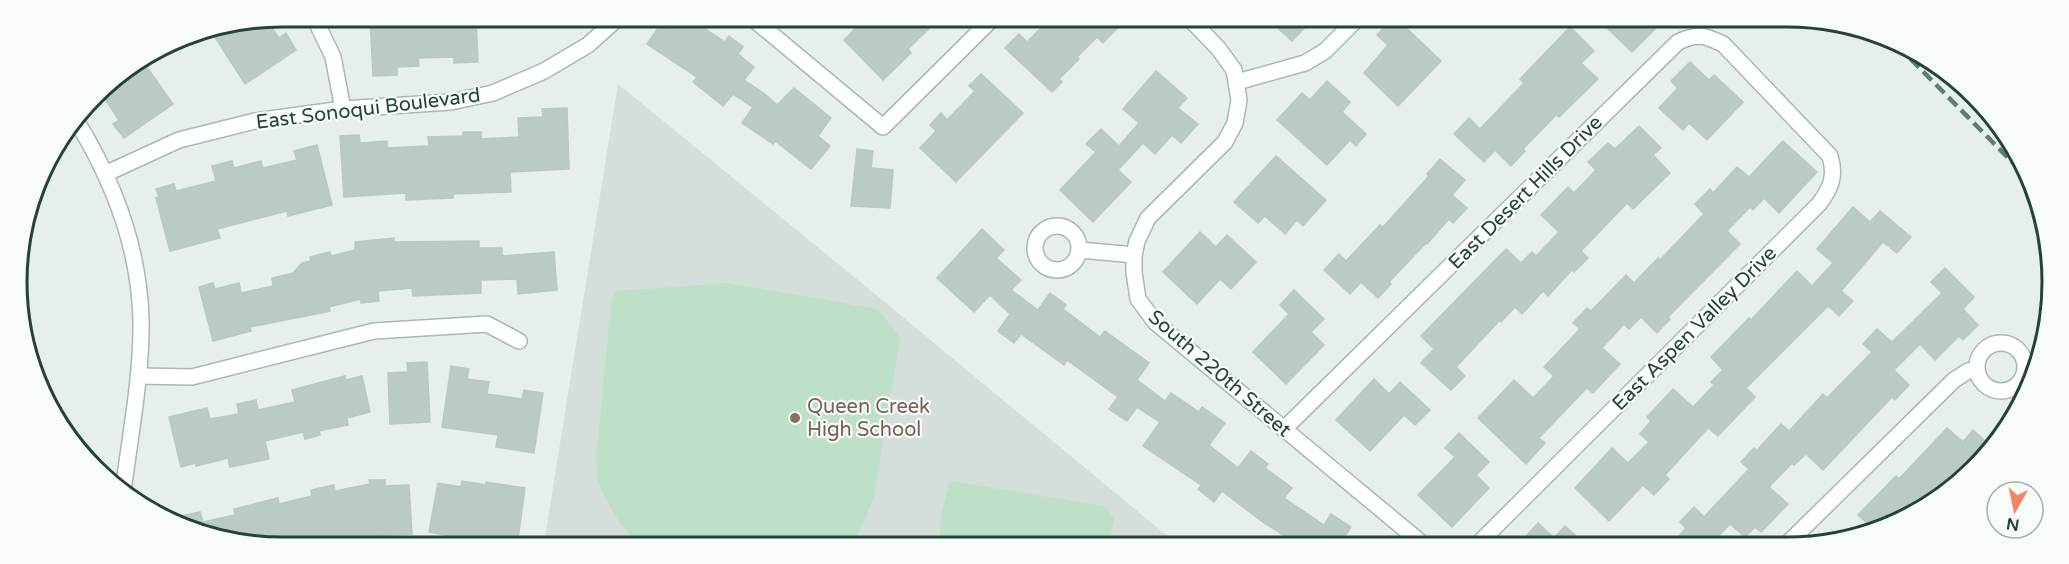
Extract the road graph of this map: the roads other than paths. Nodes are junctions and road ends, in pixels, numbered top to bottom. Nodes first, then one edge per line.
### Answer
1 (319, 27) edge
2 (608, 27) edge
3 (763, 27) edge
4 (985, 27) edge
5 (1197, 27) edge
6 (1349, 27) edge
7 (1238, 82) junction
8 (1776, 99) joint
9 (343, 109) junction
10 (80, 127) edge
11 (105, 174) junction
12 (1080, 250) dead end
13 (1134, 255) junction
14 (519, 341) dead end
15 (1977, 370) dead end
16 (138, 376) junction
17 (1284, 429) junction
18 (124, 482) edge
19 (1415, 537) edge
20 (1485, 537) edge
21 (1795, 537) edge

1 - 9 street
2 - 9 street, East Sonoqui Boulevard
3 - 4 street
5 - 7 street
6 - 7 street
7 - 13 street, South 220th Street
8 - 17 street, East Desert Hills Drive
8 - 20 street, East Aspen Valley Drive
9 - 11 street, East Sonoqui Boulevard
10 - 11 street
11 - 16 street
12 - 13 street
13 - 17 street, South 220th Street
14 - 16 street
15 - 21 street
16 - 18 street
17 - 19 street, South 220th Street

